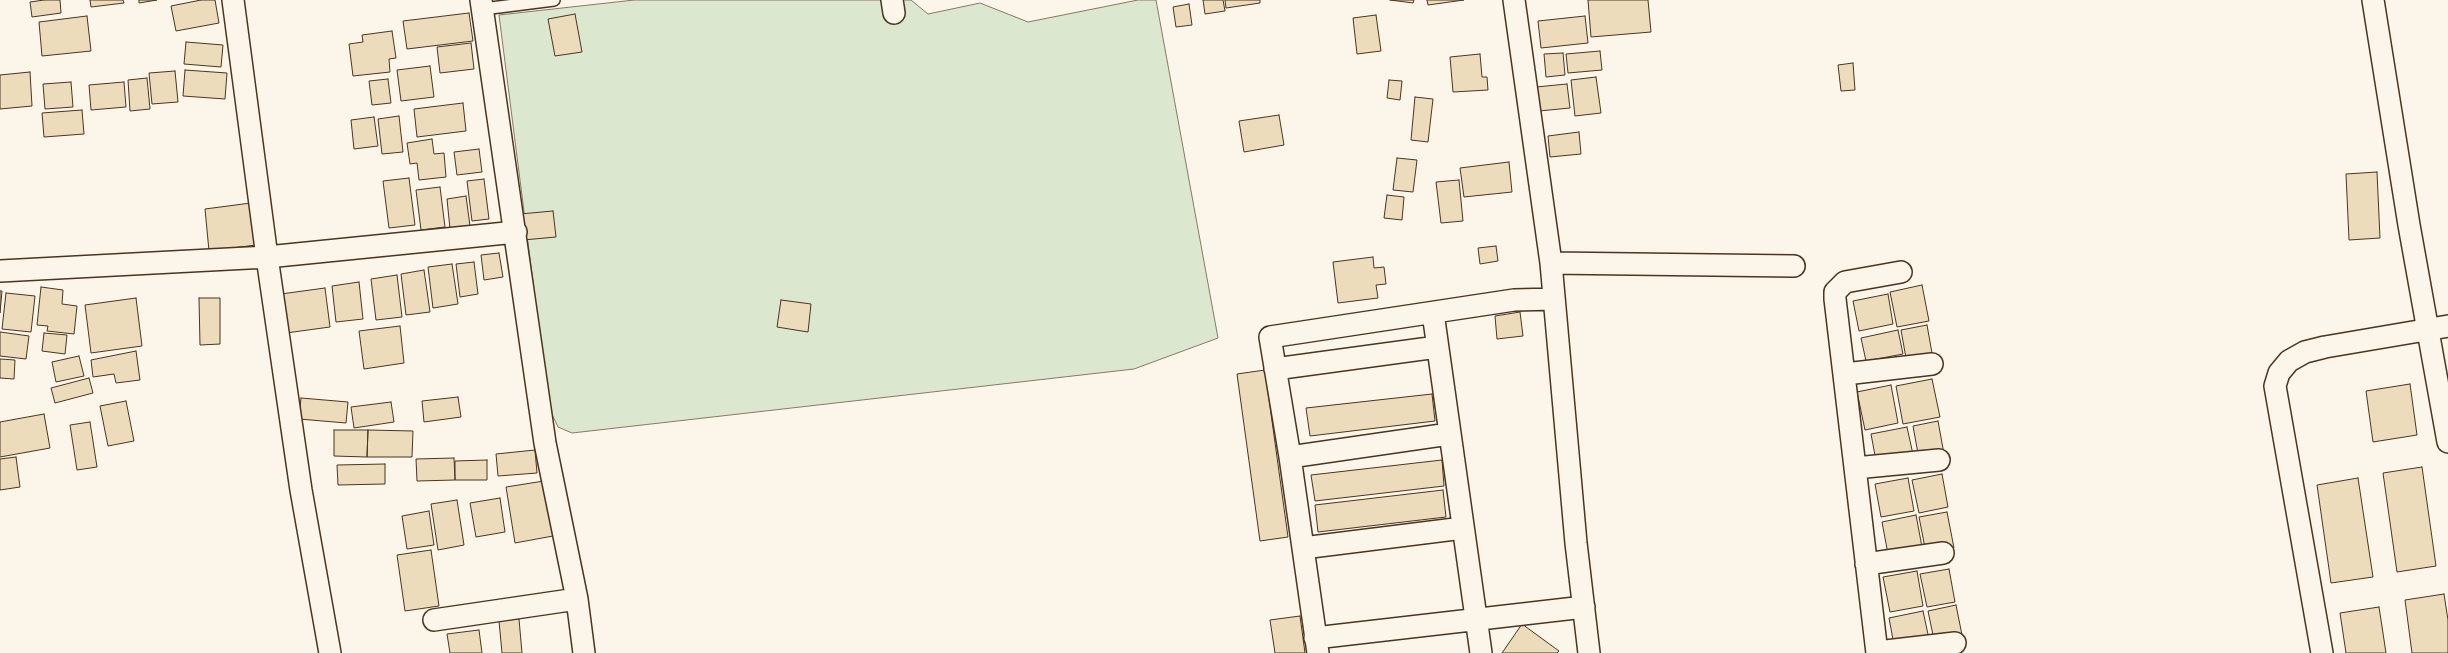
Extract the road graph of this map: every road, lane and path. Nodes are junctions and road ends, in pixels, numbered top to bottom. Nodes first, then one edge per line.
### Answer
1 (233, 0) edge
2 (554, 0) edge
3 (1514, 0) edge
4 (2373, 0) edge
5 (482, 4) edge
6 (516, 232) junction
7 (267, 257) junction
8 (1551, 263) junction
9 (1794, 266) dead end
10 (0, 271) edge
11 (1901, 272) dead end
12 (1554, 300) junction
13 (1433, 312) junction
14 (2439, 327) edge
15 (1437, 347) junction
16 (1932, 364) dead end
17 (1275, 369) junction
18 (1845, 374) junction
19 (1449, 434) junction
20 (2448, 442) edge
21 (1290, 457) junction
22 (1939, 460) dead end
23 (1855, 468) junction
24 (1463, 528) junction
25 (1303, 548) junction
26 (1943, 553) dead end
27 (1866, 564) junction
28 (577, 599) junction
29 (1584, 607) junction
30 (1476, 618) junction
31 (434, 620) dead end
32 (1955, 643) dead end
33 (1316, 645) edge
34 (330, 653) edge
35 (584, 653) edge
36 (1481, 653) edge
37 (1589, 653) edge
38 (1877, 653) edge
39 (2322, 653) edge

1 - 7 street
2 - 5 lane
3 - 8 street
4 - 14 street
5 - 6 street
6 - 7 street
6 - 28 street
7 - 10 street
7 - 34 street
8 - 9 street
8 - 12 street
11 - 18 street
12 - 13 street
12 - 29 street
13 - 15 street
13 - 17 street
14 - 20 street
14 - 39 street
15 - 17 street
15 - 19 street
16 - 18 street
17 - 21 street
18 - 23 street
19 - 21 street
19 - 24 street
21 - 25 street
22 - 23 street
23 - 27 street
24 - 25 street
24 - 30 street
25 - 33 street
26 - 27 street
27 - 38 street
28 - 31 street
28 - 35 street
29 - 30 street
29 - 37 street
30 - 33 street
30 - 36 street
32 - 38 street

